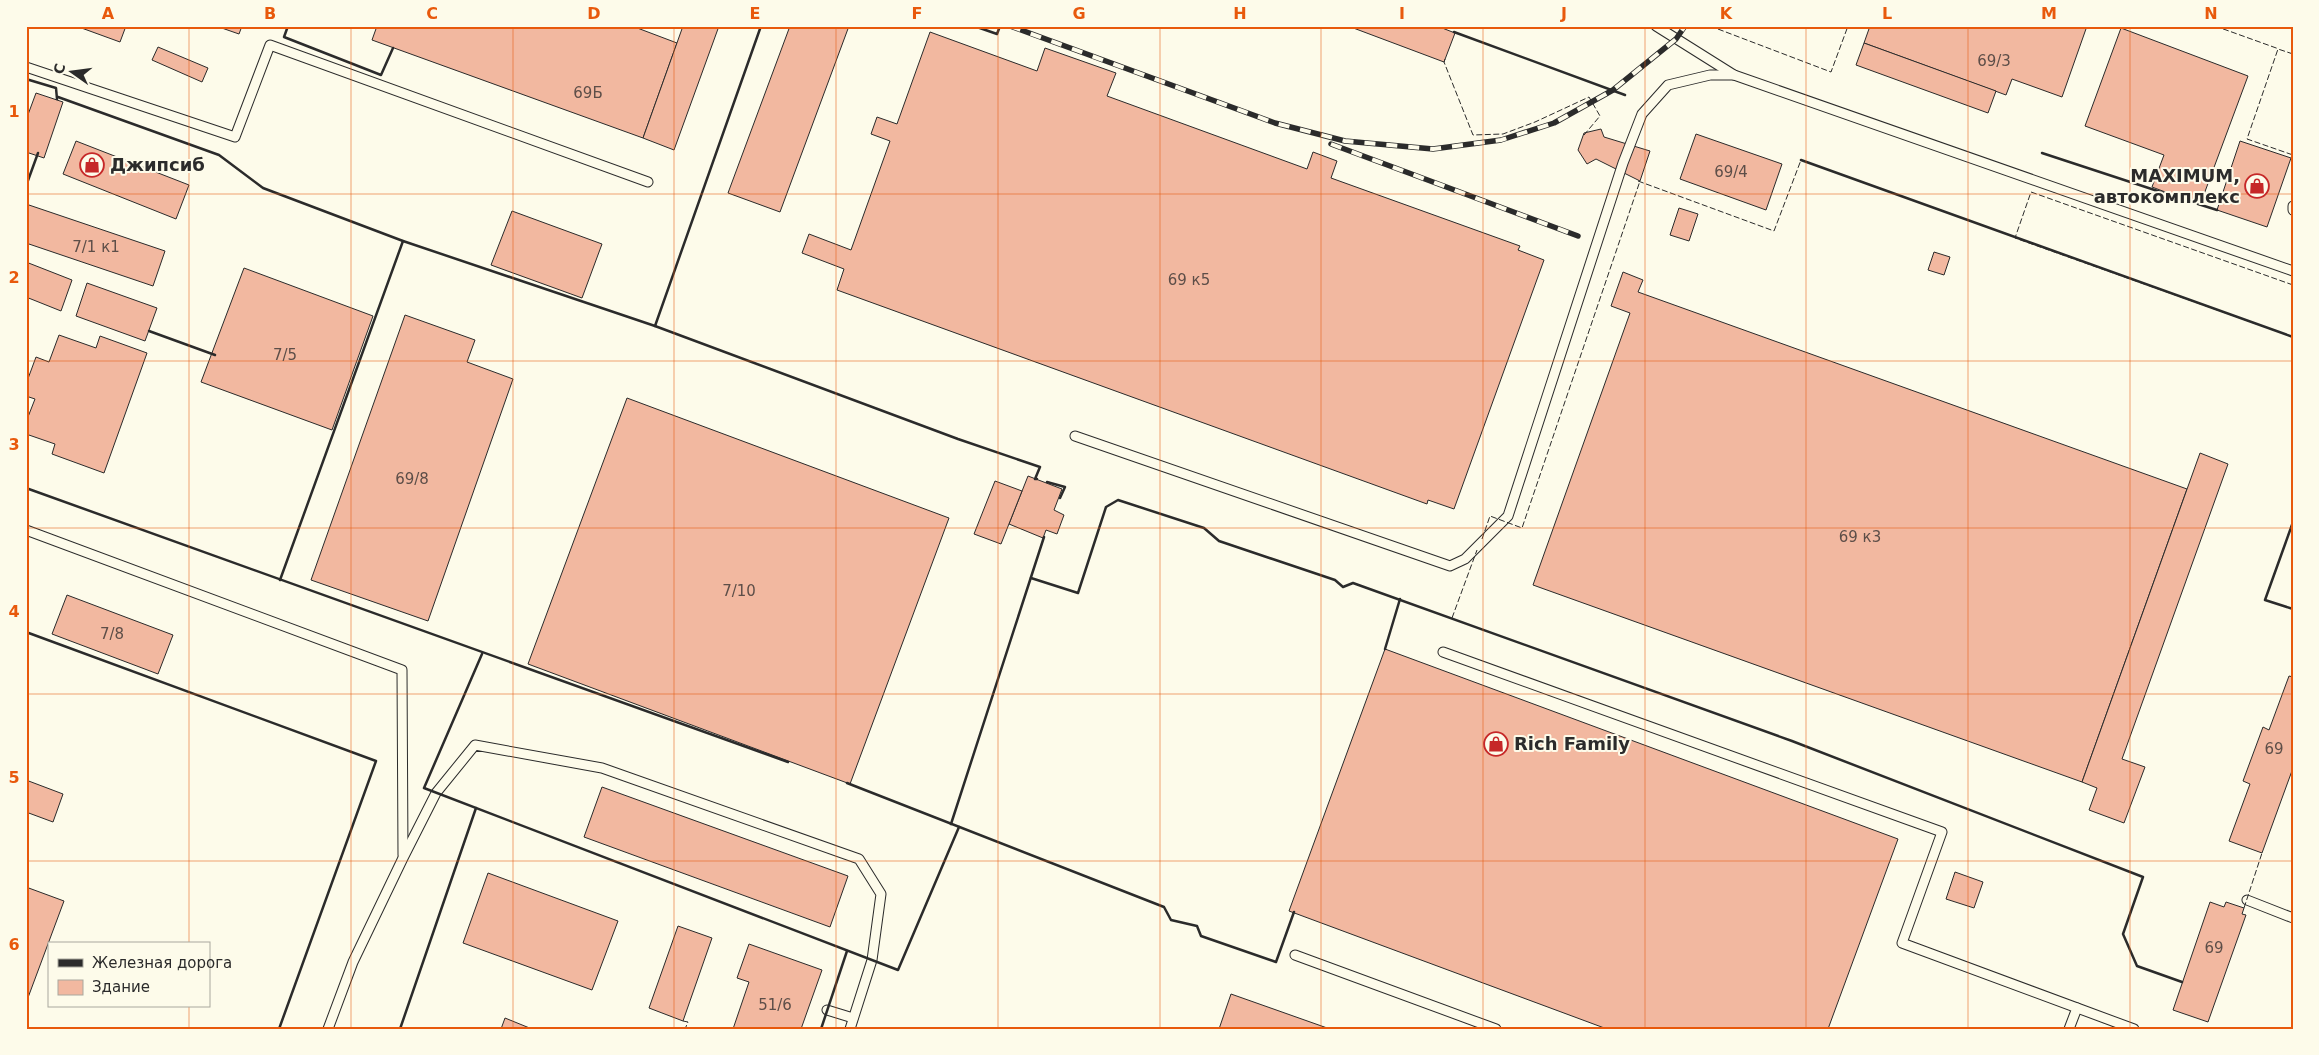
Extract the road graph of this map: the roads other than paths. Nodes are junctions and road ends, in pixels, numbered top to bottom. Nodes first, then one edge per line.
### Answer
1 (1656, 26) edge
2 (26, 67) edge
3 (1734, 75) junction
4 (648, 182) dead end
5 (2293, 206) edge
6 (2293, 210) edge
7 (2293, 271) edge
8 (1075, 436) dead end
9 (26, 530) edge
10 (1443, 652) dead end
11 (403, 858) junction
12 (2247, 900) dead end
13 (2293, 918) edge
14 (1295, 956) dead end
15 (2077, 1008) junction
16 (827, 1010) dead end
17 (853, 1018) junction
18 (328, 1029) edge
19 (850, 1029) edge
20 (1496, 1029) edge
21 (2069, 1029) edge
22 (2134, 1029) edge

1 - 3 lane
2 - 4 lane
3 - 7 lane
3 - 8 lane
5 - 6 lane
9 - 11 lane
10 - 15 lane
11 - 17 lane
11 - 18 lane
12 - 13 lane
14 - 20 lane
15 - 21 lane
15 - 22 lane
16 - 17 lane
17 - 19 lane

